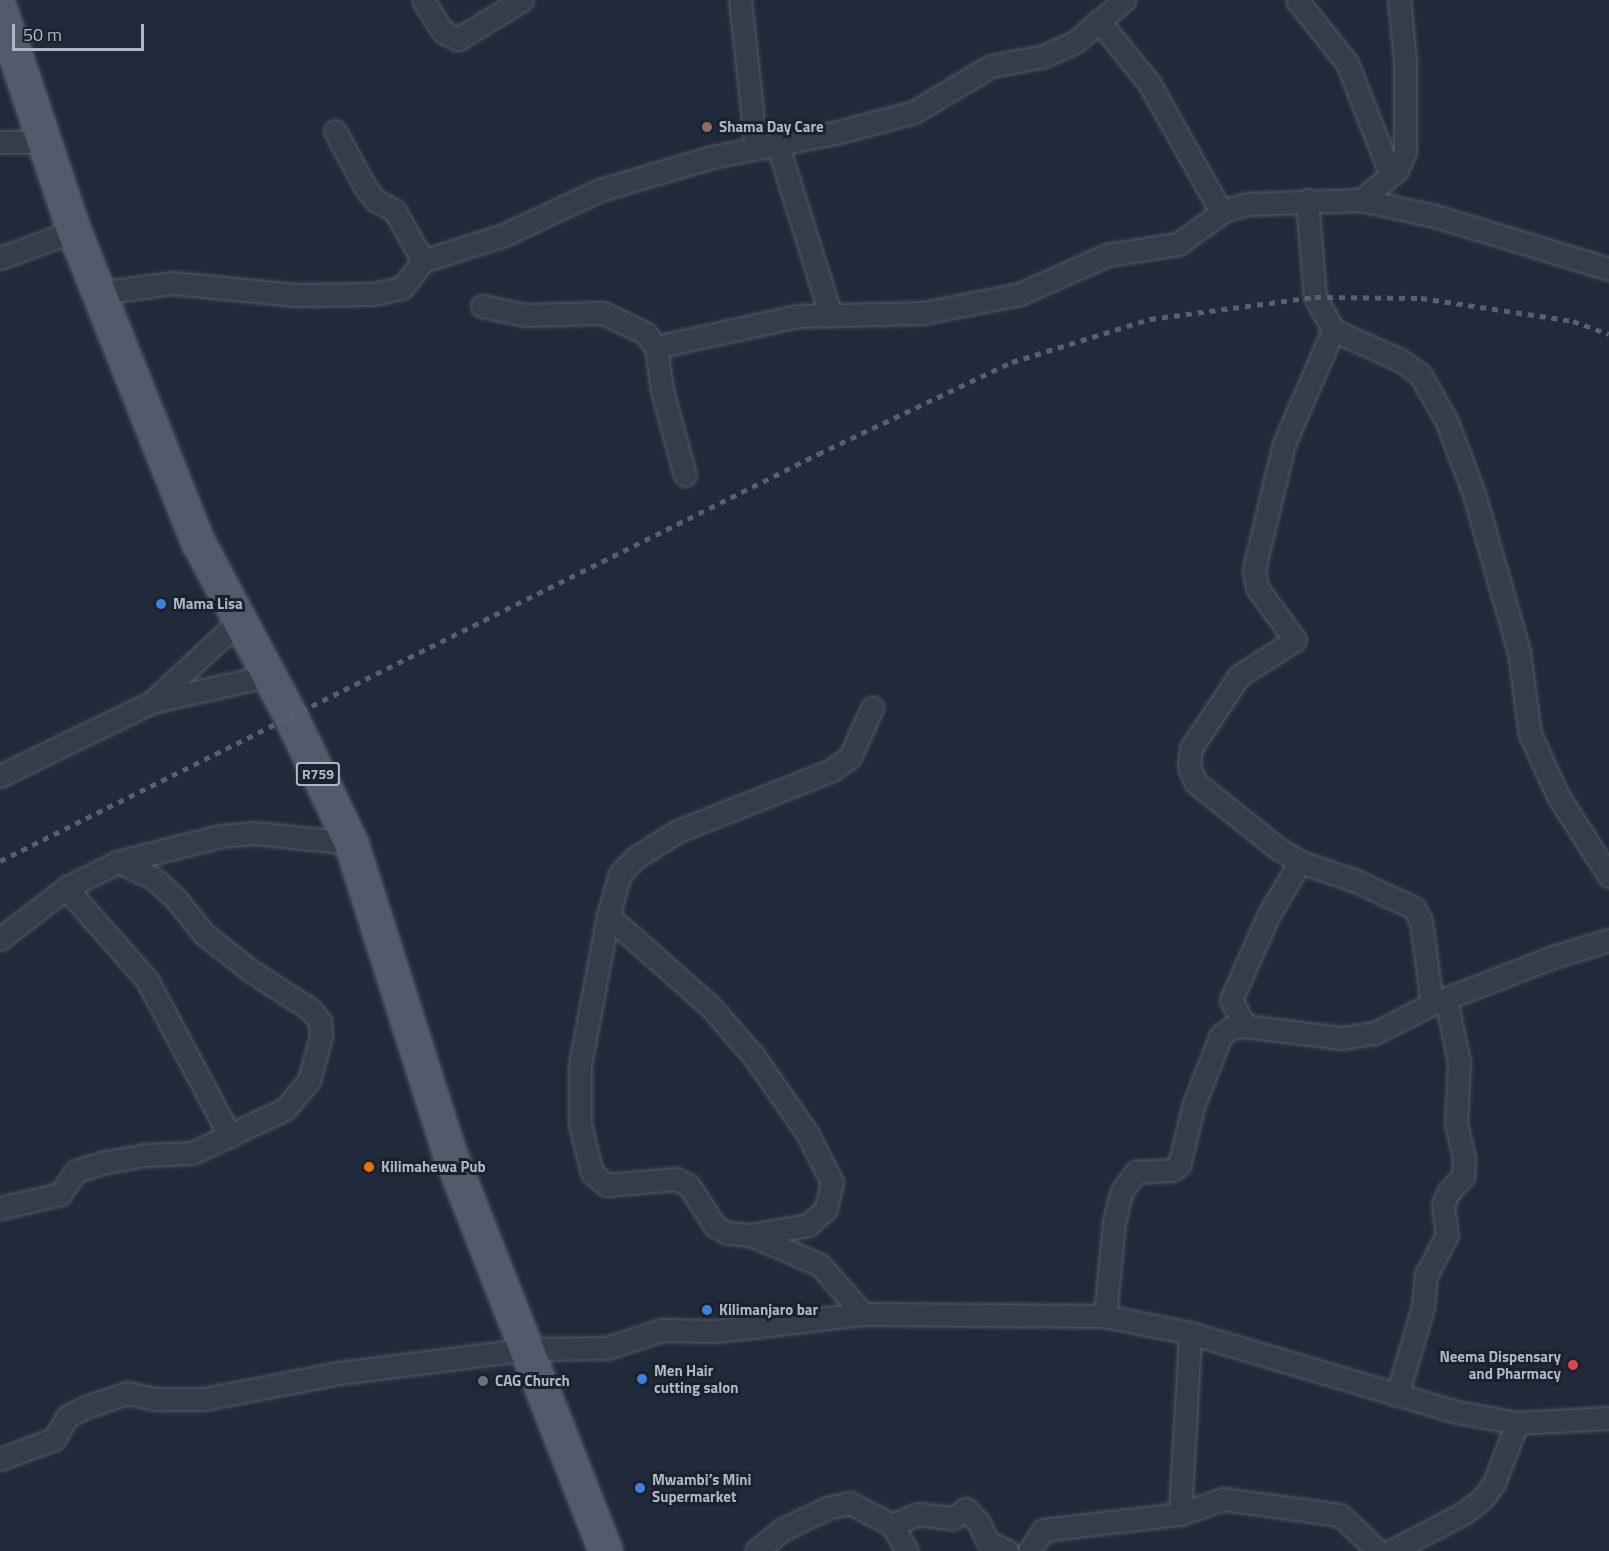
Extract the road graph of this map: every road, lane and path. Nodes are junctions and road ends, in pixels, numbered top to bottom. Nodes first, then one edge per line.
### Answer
1 (423, 0) edge
2 (522, 0) edge
3 (740, 0) edge
4 (1124, 0) edge
5 (1297, 0) edge
6 (1399, 0) edge
7 (0, 9) edge
8 (1099, 21) junction
9 (335, 131) dead end
10 (0, 142) edge
11 (43, 142) junction
12 (767, 146) junction
13 (1391, 175) junction
14 (1307, 200) junction
15 (1361, 200) junction
16 (1221, 212) junction
17 (74, 231) junction
18 (0, 258) edge
19 (423, 261) junction
20 (1609, 269) edge
21 (99, 293) junction
22 (482, 306) dead end
23 (830, 313) junction
24 (1333, 330) junction
25 (656, 347) junction
26 (685, 475) dead end
27 (238, 622) junction
28 (266, 676) junction
29 (152, 702) junction
30 (872, 708) dead end
31 (0, 776) edge
32 (351, 843) junction
33 (118, 862) junction
34 (1300, 862) junction
35 (1609, 876) edge
36 (66, 888) junction
37 (608, 916) junction
38 (0, 939) edge
39 (1609, 940) edge
40 (1439, 1001) junction
41 (1245, 1026) junction
42 (230, 1136) junction
43 (0, 1208) edge
44 (751, 1235) junction
45 (863, 1314) junction
46 (1105, 1316) junction
47 (1190, 1333) junction
48 (528, 1348) junction
49 (1397, 1395) junction
50 (1609, 1418) edge
51 (1517, 1423) junction
52 (0, 1459) edge
53 (1180, 1514) junction
54 (892, 1525) junction
55 (605, 1551) edge
56 (756, 1551) edge
57 (908, 1551) edge
58 (1007, 1551) edge
59 (1029, 1551) edge
60 (1378, 1551) edge
61 (1391, 1551) edge

1 - 2 street
3 - 12 street
4 - 8 street
5 - 13 street
6 - 13 street
7 - 11 main road, R759
8 - 12 street
8 - 16 street
9 - 19 street
10 - 11 street
11 - 17 main road, R759
12 - 19 street
12 - 23 street
13 - 15 street
14 - 15 street
14 - 16 street
14 - 24 street
15 - 20 street
16 - 23 street
17 - 18 street
17 - 21 main road, R759
19 - 21 street
21 - 27 main road, R759
22 - 25 street
23 - 25 street
24 - 34 street
24 - 35 street
25 - 26 street
27 - 28 main road, R759
27 - 29 street
28 - 29 street
28 - 32 main road, R759
29 - 31 street
30 - 37 street
32 - 33 street
32 - 48 main road, R759
33 - 36 street
33 - 42 street
34 - 40 street
34 - 41 street
36 - 38 street
36 - 42 street
37 - 44 street
37 - 44 street
39 - 40 street
40 - 41 street
40 - 49 street
41 - 46 street
42 - 43 street
44 - 45 street
45 - 46 street
45 - 48 street
46 - 47 street
47 - 49 street
47 - 53 street
48 - 52 street
48 - 55 main road, R759
49 - 51 street
50 - 51 street
51 - 61 street
53 - 59 street
53 - 60 street
54 - 56 street
54 - 57 street
54 - 58 street

